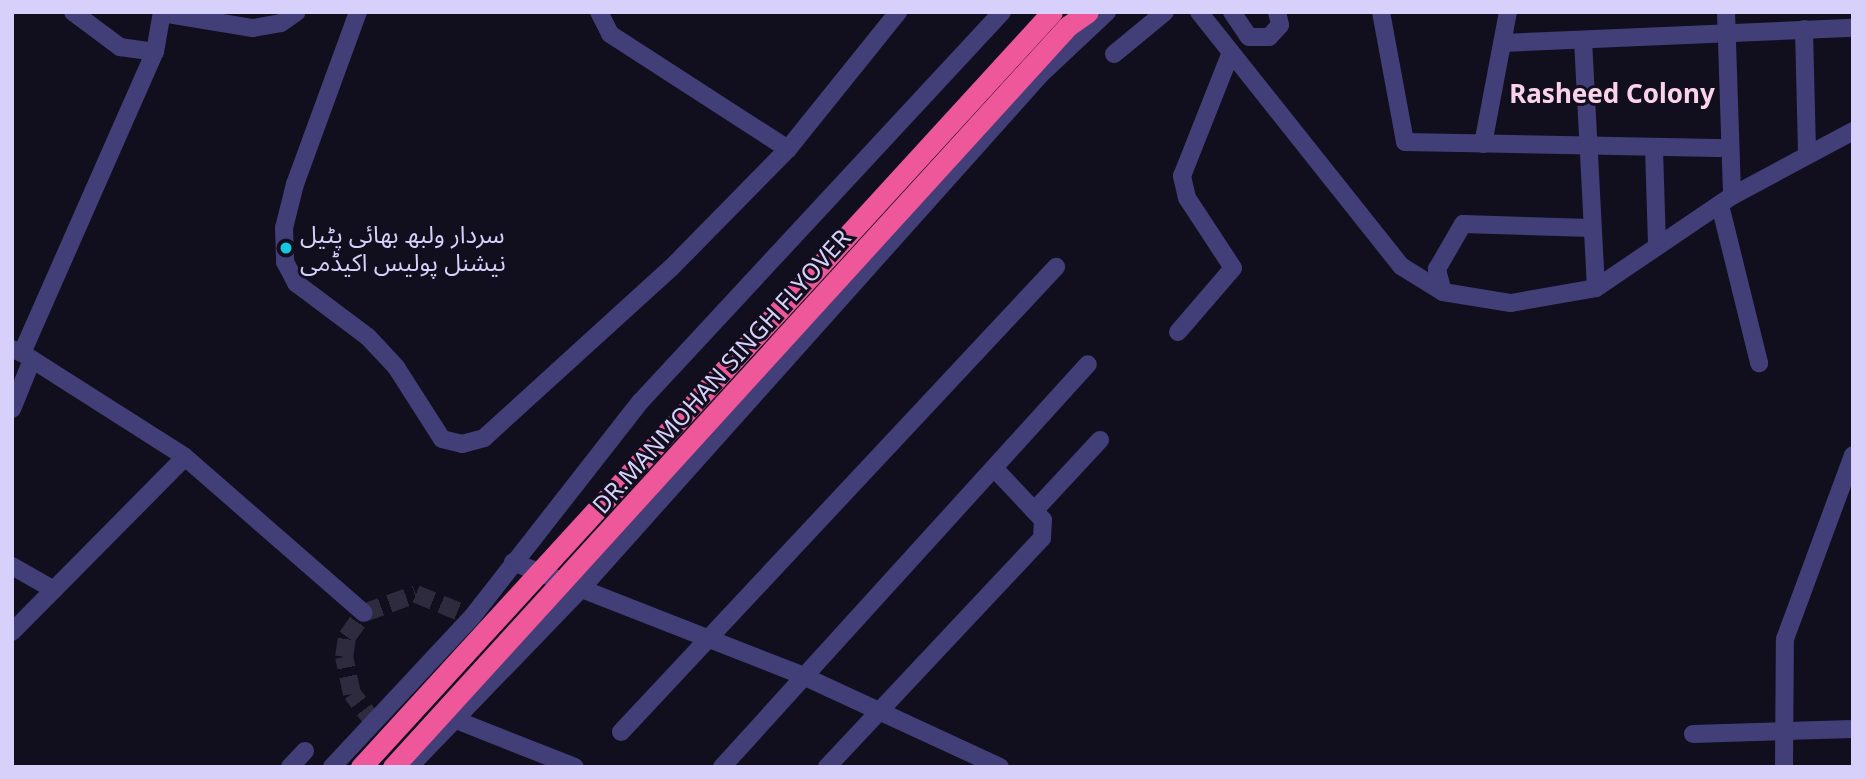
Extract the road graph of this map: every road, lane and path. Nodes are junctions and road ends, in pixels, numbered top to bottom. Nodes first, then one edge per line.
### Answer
1 (73, 12) edge
2 (297, 12) edge
3 (358, 12) edge
4 (599, 12) edge
5 (898, 12) edge
6 (1002, 12) edge
7 (1052, 12) edge
8 (1088, 12) edge
9 (1107, 12) edge
10 (1165, 12) edge
11 (1199, 12) edge
12 (1232, 12) edge
13 (1277, 12) edge
14 (1381, 12) edge
15 (1508, 12) edge
16 (1726, 12) edge
17 (162, 13) edge
18 (1853, 28) edge
19 (1804, 29) junction
20 (1725, 32) junction
21 (1583, 40) junction
22 (1503, 43) junction
23 (155, 52) junction
24 (1231, 52) junction
25 (1114, 54) dead end
26 (1853, 131) edge
27 (1483, 144) junction
28 (1584, 145) junction
29 (1730, 148) junction
30 (788, 149) junction
31 (1654, 149) junction
32 (1807, 155) junction
33 (1726, 200) junction
34 (1591, 228) junction
35 (1657, 245) junction
36 (1056, 267) dead end
37 (1596, 288) junction
38 (1443, 292) junction
39 (1178, 332) dead end
40 (22, 354) edge
41 (1759, 363) dead end
42 (1088, 364) dead end
43 (12, 409) edge
44 (1100, 440) dead end
45 (1853, 455) edge
46 (185, 457) junction
47 (995, 469) junction
48 (1034, 511) junction
49 (513, 562) junction
50 (12, 566) edge
51 (54, 590) junction
52 (579, 592) junction
53 (364, 613) dead end
54 (12, 632) edge
55 (710, 639) junction
56 (801, 675) junction
57 (873, 713) junction
58 (452, 718) junction
59 (1853, 729) edge
60 (1784, 730) junction
61 (621, 732) dead end
62 (1693, 734) dead end
63 (305, 751) dead end
64 (420, 763) edge
65 (991, 765) edge
66 (290, 767) edge
67 (332, 767) edge
68 (361, 767) edge
69 (393, 767) edge
70 (575, 767) edge
71 (722, 767) edge
72 (827, 767) edge
73 (1784, 767) edge

1 - 23 street
2 - 17 street
3 - 30 street
4 - 30 street
5 - 30 street
6 - 49 street
7 - 68 highway, DR.MANMOHAN SINGH FLYOVER, bridge
8 - 69 highway, DR.MANMOHAN SINGH FLYOVER, bridge
9 - 52 street
10 - 25 street
11 - 24 street
12 - 13 street
14 - 27 street
15 - 22 street
16 - 20 street
17 - 23 street
18 - 19 street
19 - 20 street
19 - 32 street
20 - 21 street
20 - 29 street
21 - 22 street
21 - 28 street
22 - 27 street
23 - 40 street
24 - 38 street
24 - 39 street
26 - 32 street
27 - 28 street
28 - 31 street
28 - 34 street
29 - 31 street
29 - 33 street
31 - 35 street
32 - 33 street
33 - 35 street
33 - 41 street
34 - 37 street
34 - 38 street
35 - 37 street
36 - 55 street
37 - 38 street
40 - 43 street
40 - 46 street
42 - 47 street
44 - 48 street
45 - 60 street
46 - 51 street
46 - 53 street
47 - 48 street
47 - 56 street
48 - 57 street
49 - 52 street
49 - 67 street
50 - 51 street
51 - 54 street
52 - 55 street
52 - 58 street
55 - 56 street
55 - 61 street
56 - 57 street
56 - 71 street
57 - 65 street
57 - 72 street
58 - 64 street
58 - 70 street
59 - 60 street
60 - 62 street
60 - 73 street
63 - 66 street

